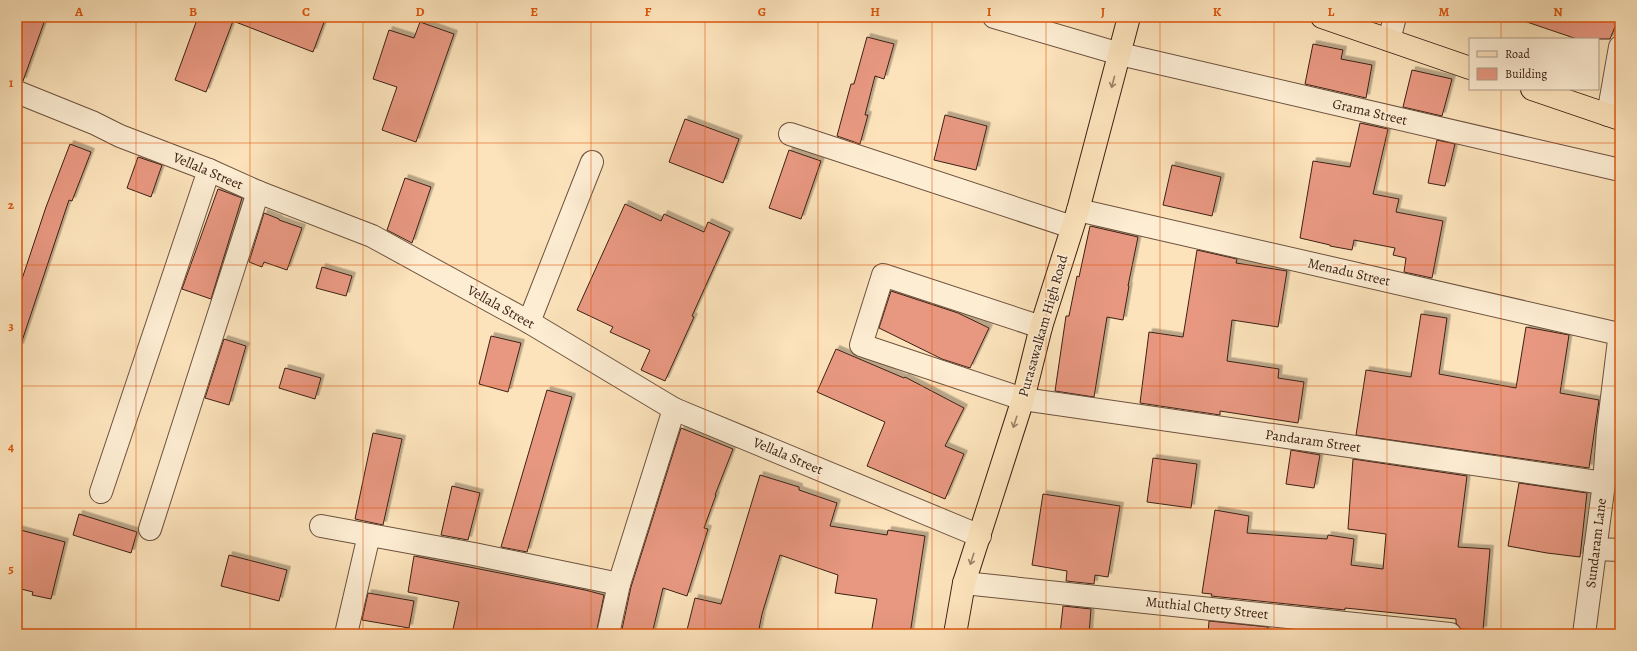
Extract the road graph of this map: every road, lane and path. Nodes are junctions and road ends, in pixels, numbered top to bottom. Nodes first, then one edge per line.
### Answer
1 (994, 17) edge
2 (1129, 17) edge
3 (1322, 17) edge
4 (1395, 17) edge
5 (1389, 40) junction
6 (1620, 47) edge
7 (1120, 54) junction
8 (1469, 68) edge
9 (1535, 90) edge
10 (17, 92) edge
11 (1614, 117) edge
12 (790, 134) dead end
13 (592, 162) dead end
14 (209, 170) junction
15 (1620, 170) edge
16 (258, 192) junction
17 (1075, 219) junction
18 (529, 322) junction
19 (1041, 327) junction
20 (1620, 333) edge
21 (1023, 399) junction
22 (674, 409) junction
23 (1614, 431) edge
24 (1604, 484) junction
25 (101, 492) dead end
26 (320, 526) dead end
27 (150, 529) dead end
28 (368, 535) junction
29 (980, 536) junction
30 (1595, 549) junction
31 (1620, 550) edge
32 (964, 582) junction
33 (619, 584) junction
34 (346, 634) edge
35 (608, 634) edge
36 (956, 634) edge
37 (1450, 634) edge
38 (1584, 634) edge

1 - 7 street, Grama Street
2 - 7 main road, Purasawalkam High Road
3 - 5 main road
4 - 5 street
5 - 8 main road
6 - 11 street
7 - 15 street, Grama Street
7 -> 17 main road, Purasawalkam High Road
9 - 11 main road
10 - 14 street, Vellala Street
12 - 17 street, Menadu Street
13 - 18 street
14 - 16 street, Vellala Street
14 - 25 street
16 - 18 street, Vellala Street
16 - 27 street
17 - 19 main road, Purasawalkam High Road
17 - 20 street, Menadu Street
18 - 22 street, Vellala Street
19 - 21 main road, Purasawalkam High Road
19 - 21 street, Pandaram Street
20 - 23 street, Sundaram Lane
21 - 24 street, Pandaram Street
21 -> 29 main road, Purasawalkam High Road
22 - 29 street, Vellala Street
22 - 33 street
23 - 24 street, Sundaram Lane
24 - 30 street, Sundaram Lane
26 - 28 street
28 - 33 street
28 - 34 street
29 -> 32 main road, Purasawalkam High Road
30 - 31 street
30 - 38 street, Sundaram Lane
32 - 36 main road, Purasawalkam High Road
32 - 37 street, Muthial Chetty Street
33 - 35 street

